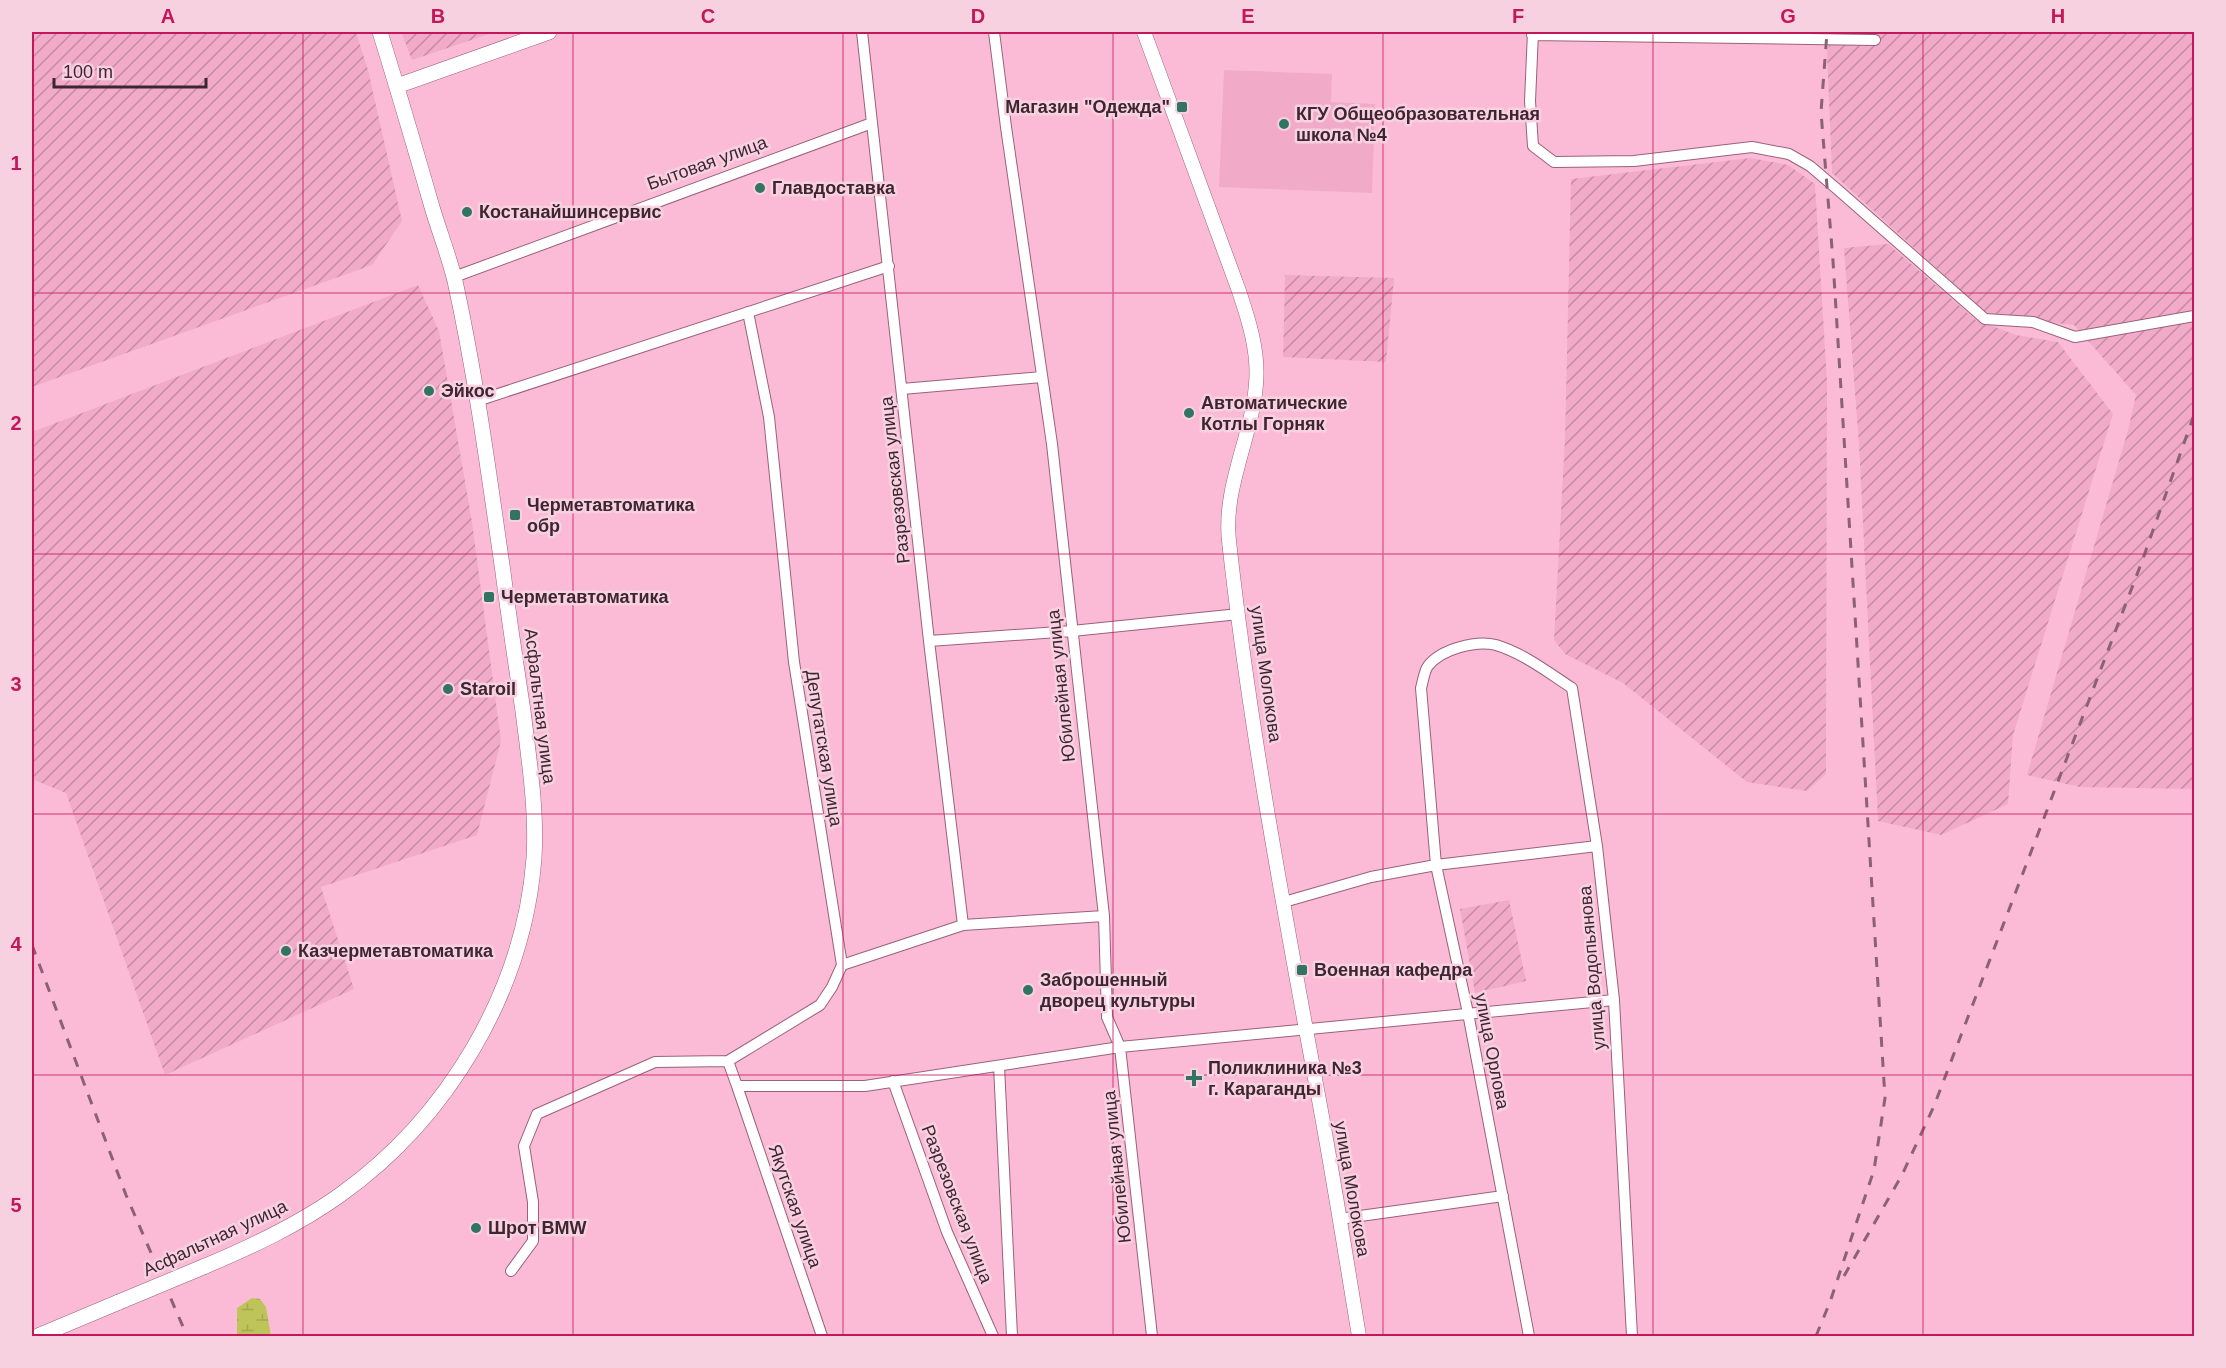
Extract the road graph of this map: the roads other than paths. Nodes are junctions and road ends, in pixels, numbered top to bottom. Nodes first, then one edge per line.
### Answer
1 (380, 32) edge
2 (549, 32) edge
3 (862, 32) edge
4 (994, 32) edge
5 (1144, 32) edge
6 (1533, 33) edge
7 (1875, 40) dead end
8 (397, 86) junction
9 (872, 123) junction
10 (889, 266) junction
11 (454, 277) junction
12 (748, 312) junction
13 (2194, 316) edge
14 (1042, 377) junction
15 (902, 389) junction
16 (477, 401) junction
17 (1239, 614) junction
18 (1072, 631) junction
19 (929, 641) junction
20 (1495, 645) joint
21 (1597, 846) junction
22 (1436, 865) junction
23 (1284, 902) junction
24 (1104, 916) junction
25 (963, 925) junction
26 (842, 965) junction
27 (1614, 1000) junction
28 (1468, 1012) junction
29 (1305, 1030) junction
30 (1120, 1047) junction
31 (728, 1061) junction
32 (999, 1066) junction
33 (893, 1081) junction
34 (737, 1086) junction
35 (1503, 1196) junction
36 (1339, 1220) junction
37 (511, 1272) dead end
38 (38, 1336) edge
39 (822, 1336) edge
40 (993, 1336) edge
41 (1012, 1336) edge
42 (1152, 1336) edge
43 (1359, 1336) edge
44 (1528, 1336) edge
45 (1632, 1336) edge

1 - 8 main road
2 - 8 main road
3 - 9 street, Разрезовская улица
4 - 14 street, Юбилейная улица
5 - 17 street, улица Молокова
6 - 7 street
6 - 13 street
8 - 11 main road, Асфальтная улица
9 - 10 street, Разрезовская улица
9 - 11 street, Бытовая улица
10 - 12 street
10 - 15 street, Разрезовская улица
11 - 16 main road, Асфальтная улица
12 - 16 street
12 - 26 street, Депутатская улица
14 - 15 street
14 - 18 street, Юбилейная улица
15 - 19 street, Разрезовская улица
16 - 38 main road, Асфальтная улица, bridge
17 - 18 street
17 - 23 street, улица Молокова
18 - 19 street
18 - 24 street, Юбилейная улица
19 - 25 street, Разрезовская улица
20 - 21 street, улица Водопьянова
20 - 22 street, улица Орлова
21 - 22 street
21 - 27 street, улица Водопьянова
22 - 23 street
22 - 28 street, улица Орлова
23 - 29 street, улица Молокова
24 - 25 street
24 - 30 street, Юбилейная улица
25 - 26 street
26 - 31 street
27 - 28 street
27 - 45 street, улица Водопьянова
28 - 29 street
28 - 35 street, улица Орлова
29 - 30 street
29 - 36 street, улица Молокова
30 - 32 street
30 - 42 street, Юбилейная улица
31 - 34 street, Якутская улица
31 - 37 street
32 - 33 street
32 - 41 street, Разрезовская улица
33 - 34 street
33 - 40 street, Разрезовская улица
34 - 39 street, Якутская улица
35 - 36 street
35 - 44 street, улица Орлова
36 - 43 street, улица Молокова

